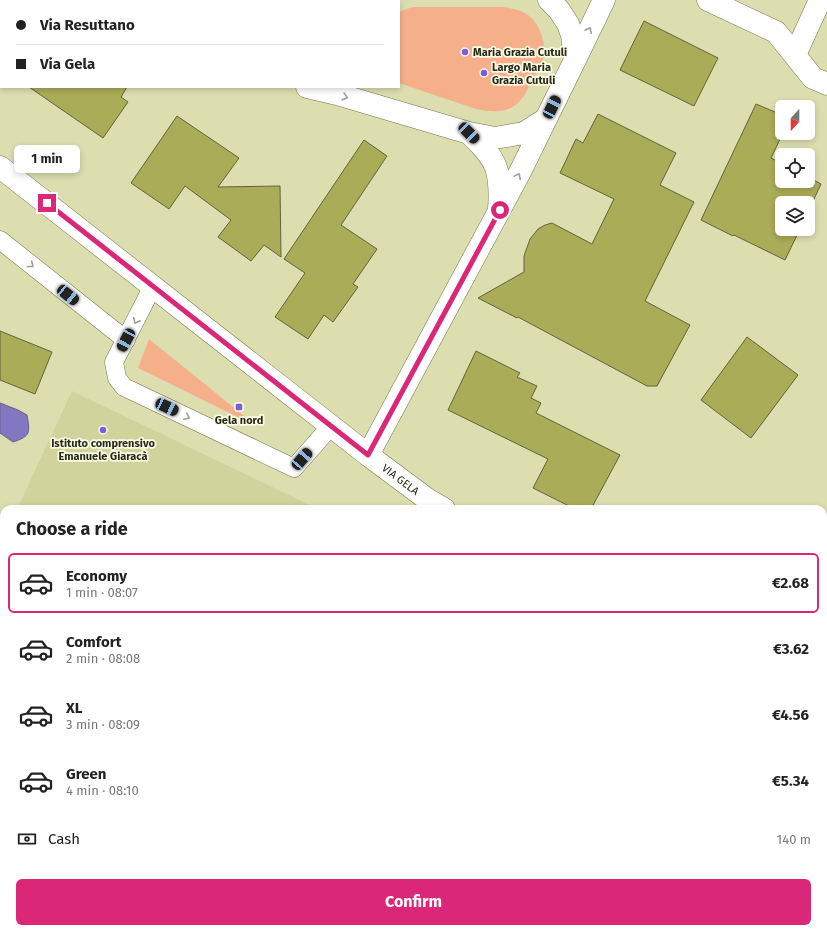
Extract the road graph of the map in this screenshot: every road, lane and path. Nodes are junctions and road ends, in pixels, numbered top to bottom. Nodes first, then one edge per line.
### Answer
1 (549, 0) edge
2 (604, 0) edge
3 (708, 0) edge
4 (820, 0) edge
5 (795, 55) junction
6 (575, 60) junction
7 (827, 84) edge
8 (312, 88) edge
9 (364, 88) edge
10 (388, 110) junction
11 (546, 119) junction
12 (469, 133) junction
13 (0, 167) edge
14 (500, 210) junction
15 (0, 240) edge
16 (153, 286) junction
17 (126, 340) junction
18 (331, 426) junction
19 (368, 455) junction
20 (437, 505) edge

1 - 6 street
6 -> 2 street
3 - 5 street
4 - 5 street
5 - 7 street
6 - 11 street
8 -> 10 street
9 - 10 street
10 - 12 street
11 - 12 street
14 -> 11 street
12 - 14 street
13 - 16 street, VIA GELA
14 - 19 street
15 -> 17 lane
16 -> 17 lane
16 - 18 street, VIA GELA
17 -> 18 lane
18 - 19 street, VIA GELA
19 - 20 street, VIA GELA

